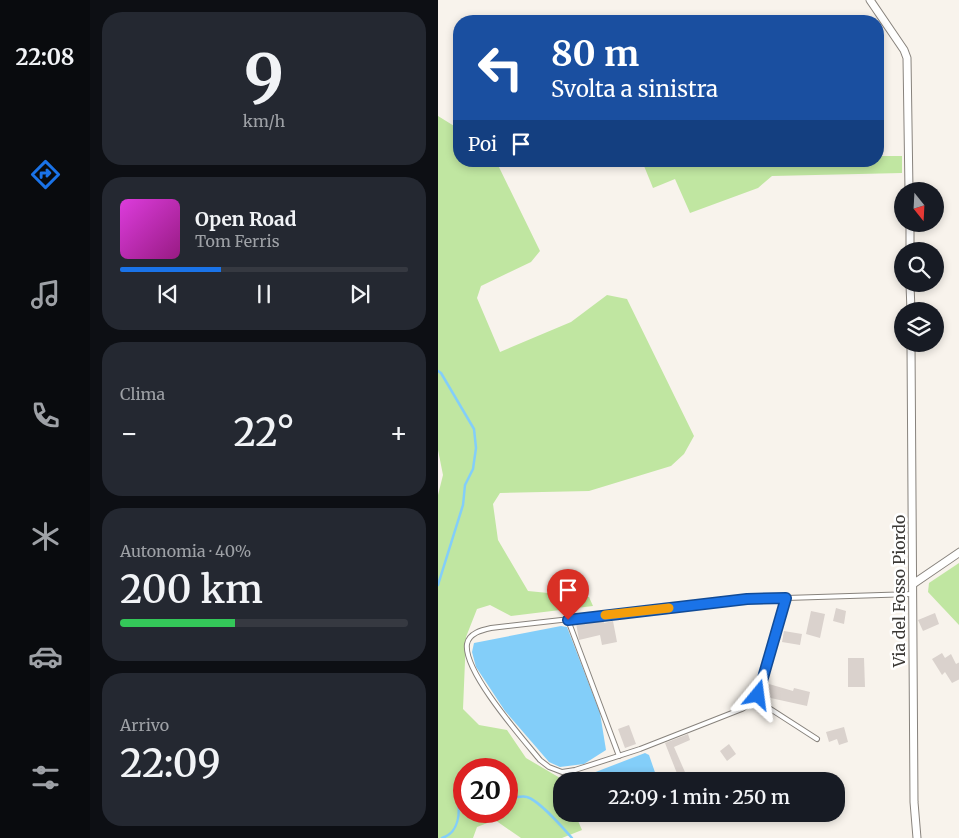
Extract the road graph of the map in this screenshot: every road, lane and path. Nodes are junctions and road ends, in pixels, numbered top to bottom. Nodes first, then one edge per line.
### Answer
1 (870, 0) edge
2 (880, 15) edge
3 (884, 21) edge
4 (909, 182) edge
5 (911, 352) edge
6 (960, 552) edge
7 (913, 584) junction
8 (913, 594) junction
9 (786, 598) junction
10 (568, 620) junction
11 (755, 699) junction
12 (817, 739) dead end
13 (619, 756) junction
14 (917, 838) edge

1 - 2 street
3 - 4 street
5 - 7 street, Via del Fosso Piordo
6 - 7 street
7 - 8 street, Via del Fosso Piordo
8 - 9 lane
8 - 14 street, Via del Fosso Piordo
9 - 10 lane
9 - 11 lane
10 - 13 lane
10 - 13 lane
11 - 12 lane
11 - 13 lane

